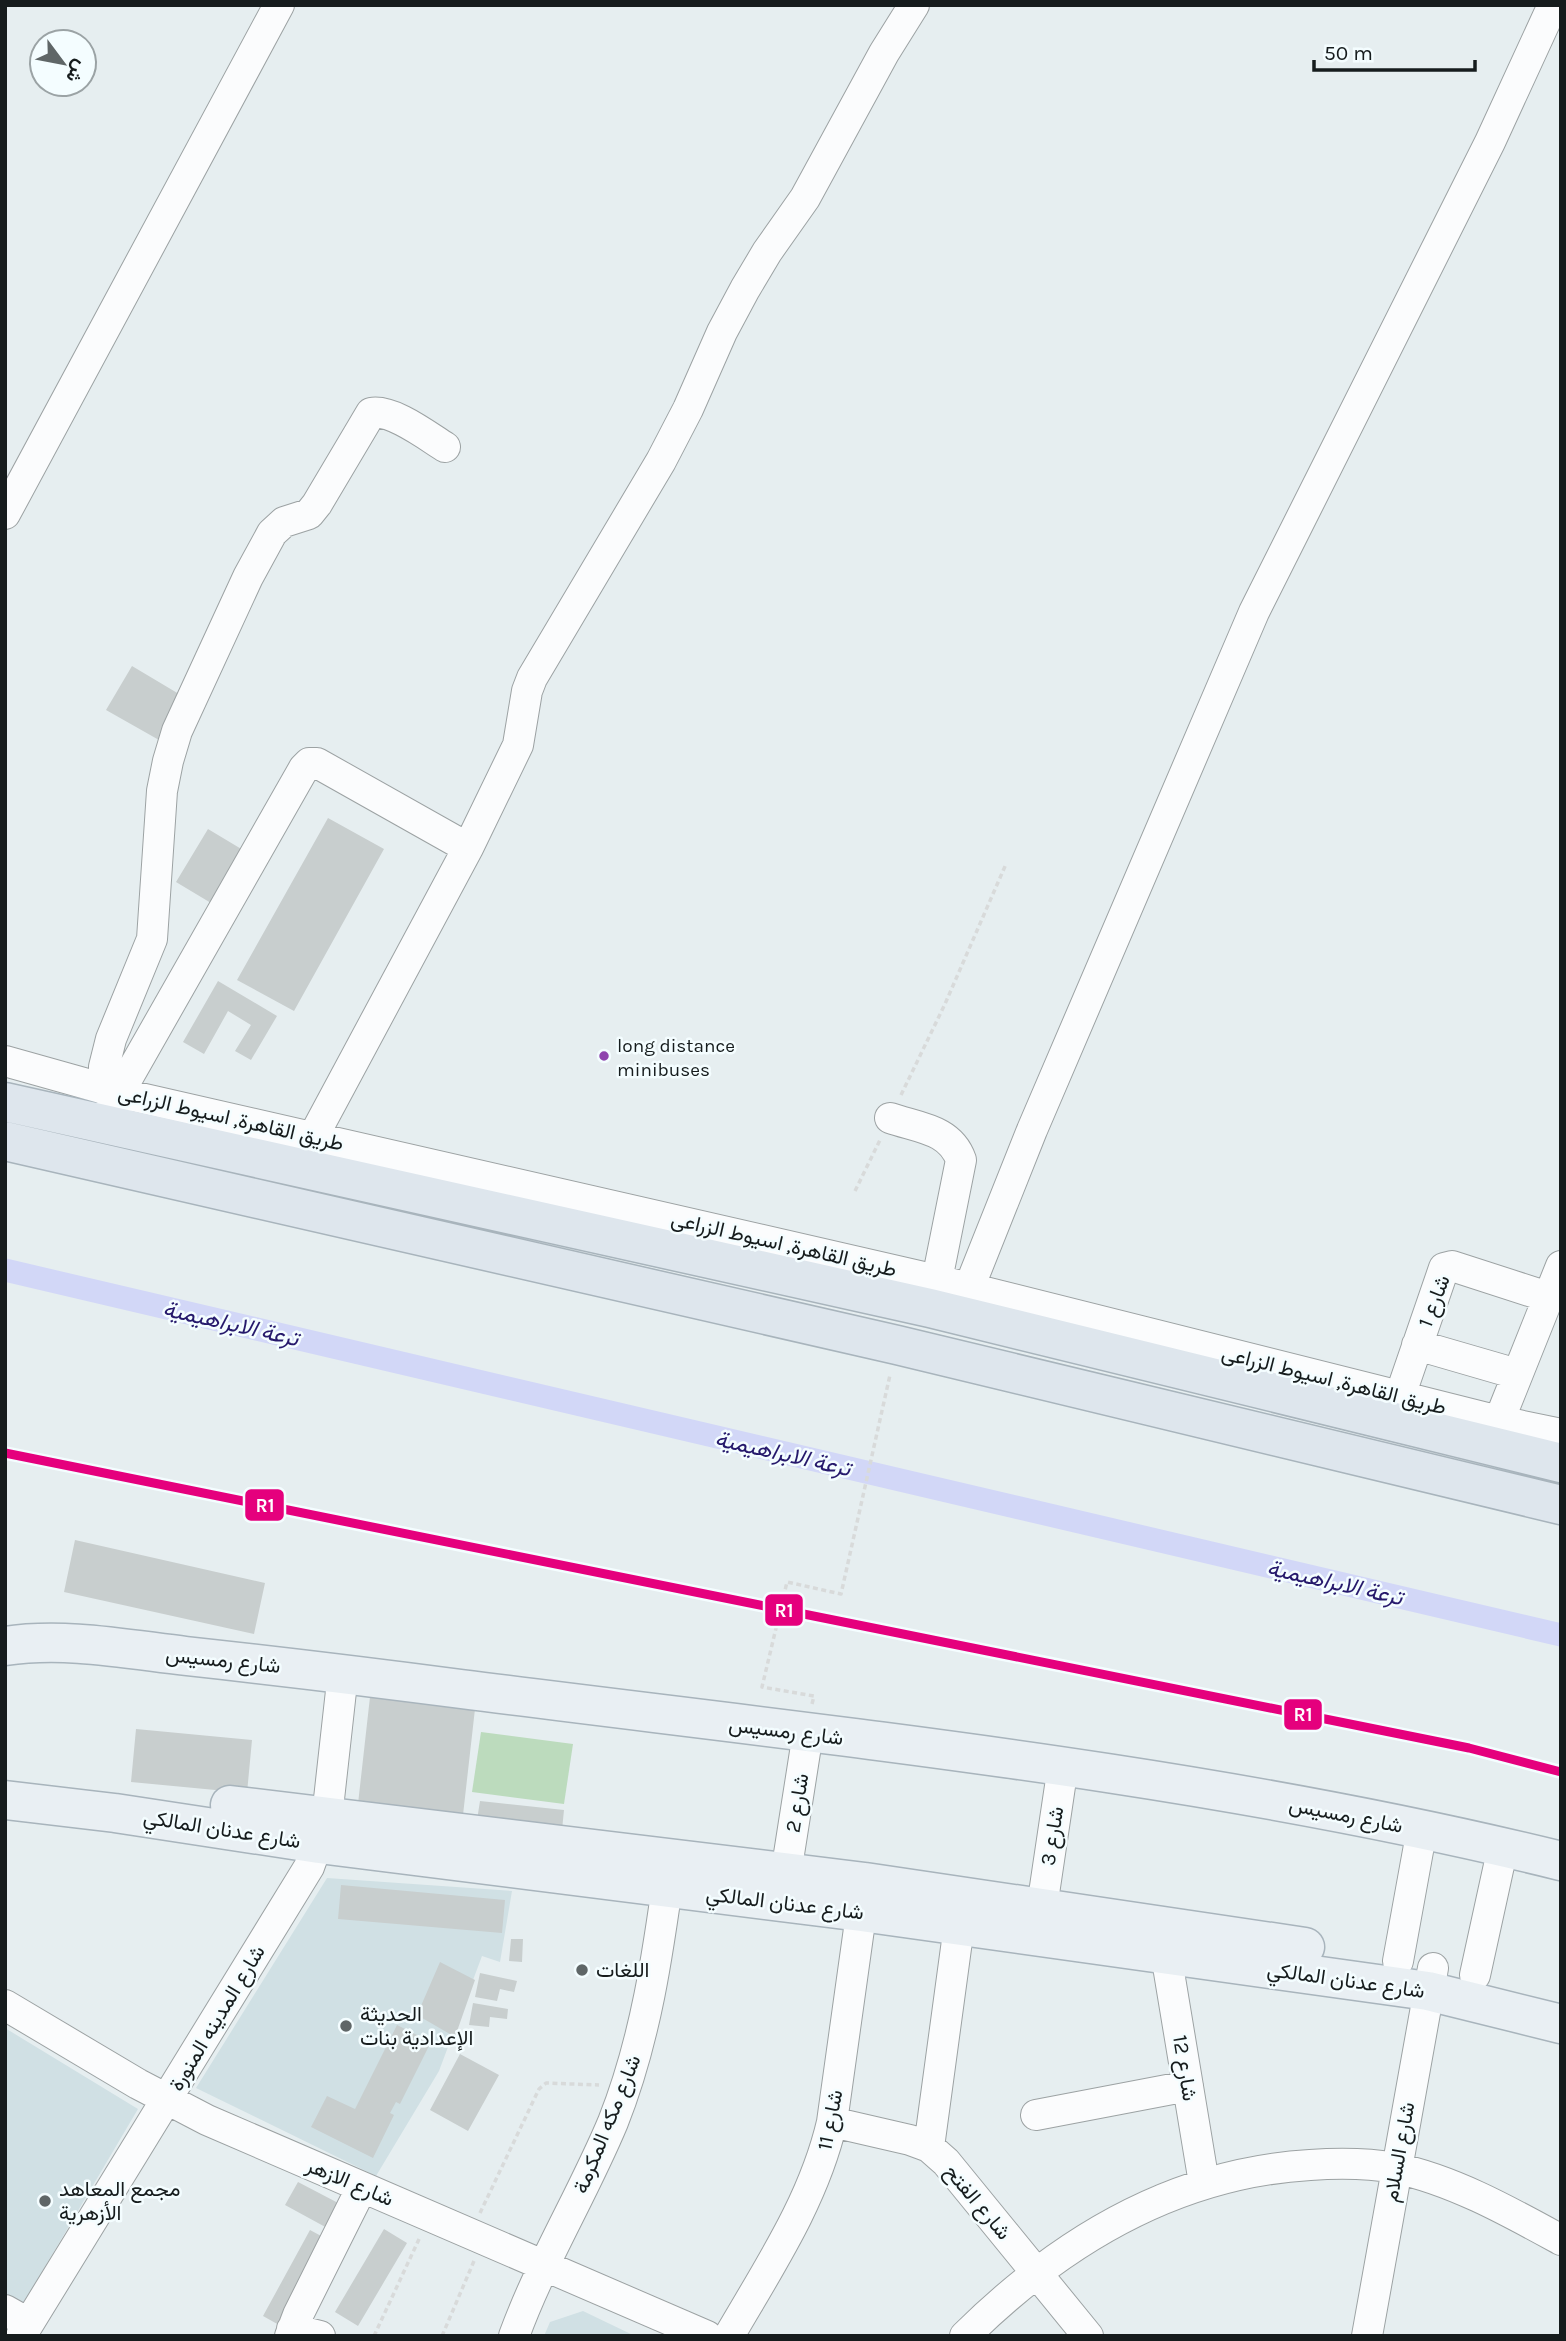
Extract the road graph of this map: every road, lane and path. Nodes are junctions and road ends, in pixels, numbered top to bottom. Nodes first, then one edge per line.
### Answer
1 (279, 5) edge
2 (914, 5) edge
3 (1553, 5) edge
4 (445, 447) dead end
5 (5, 514) edge
6 (468, 848) junction
7 (1006, 864) dead end
8 (5, 1061) edge
9 (109, 1101) junction
10 (5, 1102) edge
11 (890, 1118) junction
12 (5, 1141) edge
13 (305, 1152) junction
14 (856, 1191) dead end
15 (1561, 1266) edge
16 (946, 1292) junction
17 (1548, 1297) junction
18 (1417, 1345) junction
19 (920, 1351) junction
20 (1517, 1374) junction
21 (888, 1384) dead end
22 (1400, 1396) junction
23 (1499, 1421) junction
24 (1561, 1434) edge
25 (1561, 1463) edge
26 (1561, 1505) edge
27 (5, 1646) edge
28 (343, 1674) junction
29 (802, 1694) dead end
30 (807, 1733) junction
31 (1063, 1766) junction
32 (5, 1777) edge
33 (5, 1800) edge
34 (1422, 1829) junction
35 (323, 1830) junction
36 (1503, 1847) junction
37 (1561, 1861) edge
38 (786, 1873) junction
39 (669, 1874) junction
40 (863, 1897) junction
41 (1042, 1907) junction
42 (959, 1926) junction
43 (1166, 1954) junction
44 (1420, 1973) junction
45 (1475, 1975) junction
46 (1561, 1997) edge
47 (5, 2005) edge
48 (1561, 2024) edge
49 (626, 2086) junction
50 (1188, 2086) junction
51 (167, 2100) junction
52 (1036, 2115) dead end
53 (832, 2122) junction
54 (929, 2147) junction
55 (1396, 2169) junction
56 (1204, 2183) junction
57 (362, 2187) junction
58 (430, 2216) junction
59 (477, 2237) junction
60 (1561, 2241) edge
61 (545, 2266) junction
62 (1036, 2273) junction
63 (18, 2323) edge
64 (301, 2334) edge
65 (374, 2336) edge
66 (442, 2336) edge
67 (514, 2336) edge
68 (707, 2336) edge
69 (729, 2336) edge
70 (965, 2336) edge
71 (1088, 2336) edge
72 (1367, 2336) edge

1 - 5 street
2 - 6 street
3 - 16 street
4 - 9 street
6 - 9 street
6 - 13 street
7 - 11 path
8 - 9 street, طريق القاهرة, اسيوط الزراعى
9 - 10 highway, طريق القاهرة, اسيوط الزراعى
9 - 13 highway, طريق القاهرة, اسيوط الزراعى
11 - 14 path
11 - 16 street
12 - 19 highway
13 - 16 highway, طريق القاهرة, اسيوط الزراعى
15 - 17 street
16 - 19 highway
16 - 22 street, طريق القاهرة, اسيوط الزراعى
16 - 25 highway, طريق القاهرة, اسيوط الزراعى
17 - 18 street, شارع 1
17 - 20 street
18 - 20 street
18 - 22 street, شارع 1
19 - 26 highway
20 - 23 street
21 - 29 path
22 - 23 street, طريق القاهرة, اسيوط الزراعى
23 - 24 street, طريق القاهرة, اسيوط الزراعى
27 - 28 main road, شارع رمسيس
28 - 30 main road, شارع رمسيس
28 - 35 street, شارع المدينه المنورة
30 - 31 main road, شارع رمسيس
30 - 38 street, شارع 2
31 - 34 main road, شارع رمسيس
31 - 41 street, شارع 3
32 - 35 main road, شارع عدنان المالكي
33 - 35 main road, شارع عدنان المالكي
34 - 36 main road, شارع رمسيس
34 - 44 street, شارع السلام
35 - 39 main road, شارع عدنان المالكي
35 - 51 street, شارع المدينه المنورة
36 - 37 main road, شارع رمسيس
36 - 45 street
38 - 39 main road, شارع عدنان المالكي
38 - 40 main road, شارع عدنان المالكي
39 - 40 main road, شارع عدنان المالكي
39 - 49 street, شارع مكه المكرمة
40 - 41 main road, شارع عدنان المالكي
40 - 42 main road, شارع عدنان المالكي
40 - 53 street, شارع 11
41 - 44 main road, شارع عدنان المالكي
42 - 43 main road, شارع عدنان المالكي
42 - 54 street
43 - 44 main road, شارع عدنان المالكي
43 - 50 street, شارع 12
44 - 45 main road, شارع عدنان المالكي
44 - 48 main road, شارع عدنان المالكي
44 - 55 street, شارع السلام
45 - 46 main road, شارع عدنان المالكي
47 - 51 street, شارع الازهر
49 - 59 path
49 - 61 street, شارع مكه المكرمة
50 - 52 street
50 - 56 street, شارع 12
51 - 57 street, شارع الازهر
51 - 63 street, شارع المدينه المنورة
53 - 54 street, شارع الفتح
53 - 69 street, شارع 11
54 - 62 street, شارع الفتح
55 - 56 street
55 - 60 street
55 - 72 street, شارع السلام
56 - 62 street
57 - 58 street, شارع الازهر
57 - 64 street
58 - 59 street, شارع الازهر
58 - 65 path
59 - 61 street, شارع الازهر
59 - 66 path
61 - 67 street, شارع مكه المكرمة
61 - 68 street, شارع الازهر
62 - 70 street
62 - 71 street, شارع الفتح

